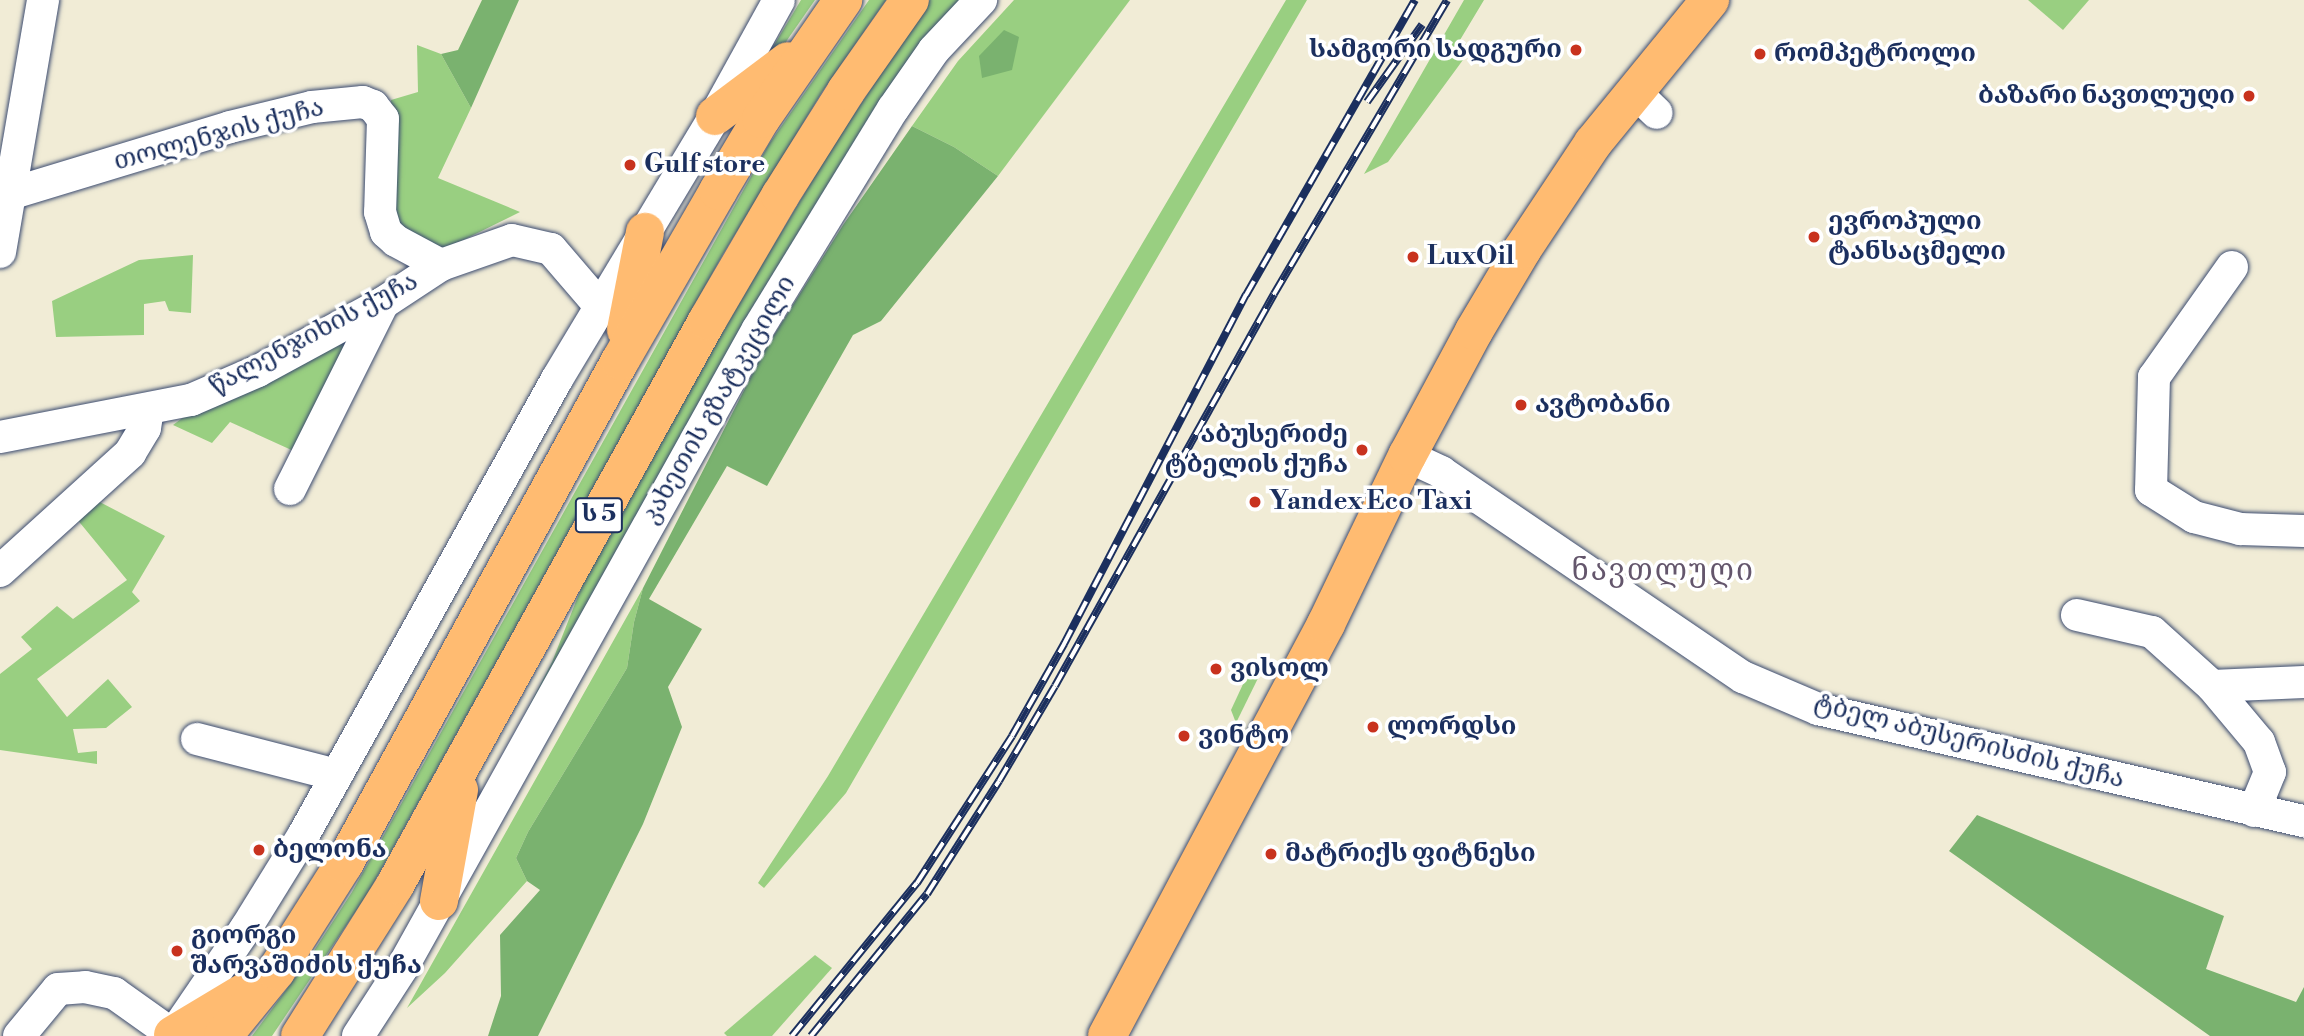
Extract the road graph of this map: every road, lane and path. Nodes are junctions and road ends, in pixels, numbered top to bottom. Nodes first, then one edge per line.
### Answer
1 (43, 0) edge
2 (779, 0) edge
3 (843, 0) edge
4 (910, 0) edge
5 (981, 0) edge
6 (1710, 0) edge
7 (812, 42) junction
8 (715, 116) junction
9 (5, 195) edge
10 (645, 232) junction
11 (0, 252) edge
12 (441, 265) junction
13 (2232, 267) dead end
14 (383, 303) junction
15 (599, 305) junction
16 (620, 361) junction
17 (148, 409) junction
18 (0, 437) edge
19 (1407, 456) junction
20 (290, 489) dead end
21 (2304, 531) edge
22 (0, 571) edge
23 (2077, 615) dead end
24 (2304, 682) edge
25 (2212, 686) junction
26 (197, 739) dead end
27 (466, 756) junction
28 (337, 775) junction
29 (2254, 811) junction
30 (2304, 821) edge
31 (439, 901) junction
32 (276, 971) junction
33 (19, 1036) edge
34 (172, 1036) edge
35 (223, 1036) edge
36 (300, 1036) edge
37 (358, 1036) edge
38 (1107, 1036) edge

1 - 9 street
2 - 8 street
3 - 7 main road, ს 5
4 - 27 main road, კახეთის გზატკეცილი / ს 5
5 - 31 street, კახეთის გზატკეცილი
6 - 19 main road
7 - 8 main road
7 - 16 main road, ს 5
8 - 10 street
9 - 11 street
9 - 12 street, თოლენჯის ქუჩა
10 - 15 street
10 - 16 main road
12 - 14 street, წალენჯიხის ქუჩა
12 - 15 street, წალენჯიხის ქუჩა
13 - 21 street
14 - 17 street, წალენჯიხის ქუჩა
14 - 20 street
15 - 28 street
16 - 32 main road, ს 5
17 - 18 street, წალენჯიხის ქუჩა
17 - 22 street
19 - 29 street, ტბელ აბუსერისძის ქუჩა
19 - 38 main road
23 - 25 street
24 - 25 street
25 - 29 street
26 - 28 street
27 - 31 main road
27 - 36 main road, კახეთის გზატკეცილი / ს 5
28 - 34 street
29 - 30 street, ტბელ აბუსერისძის ქუჩა
31 - 37 street, კახეთის გზატკეცილი
32 - 34 main road
32 - 35 main road, ს 5
33 - 34 street

